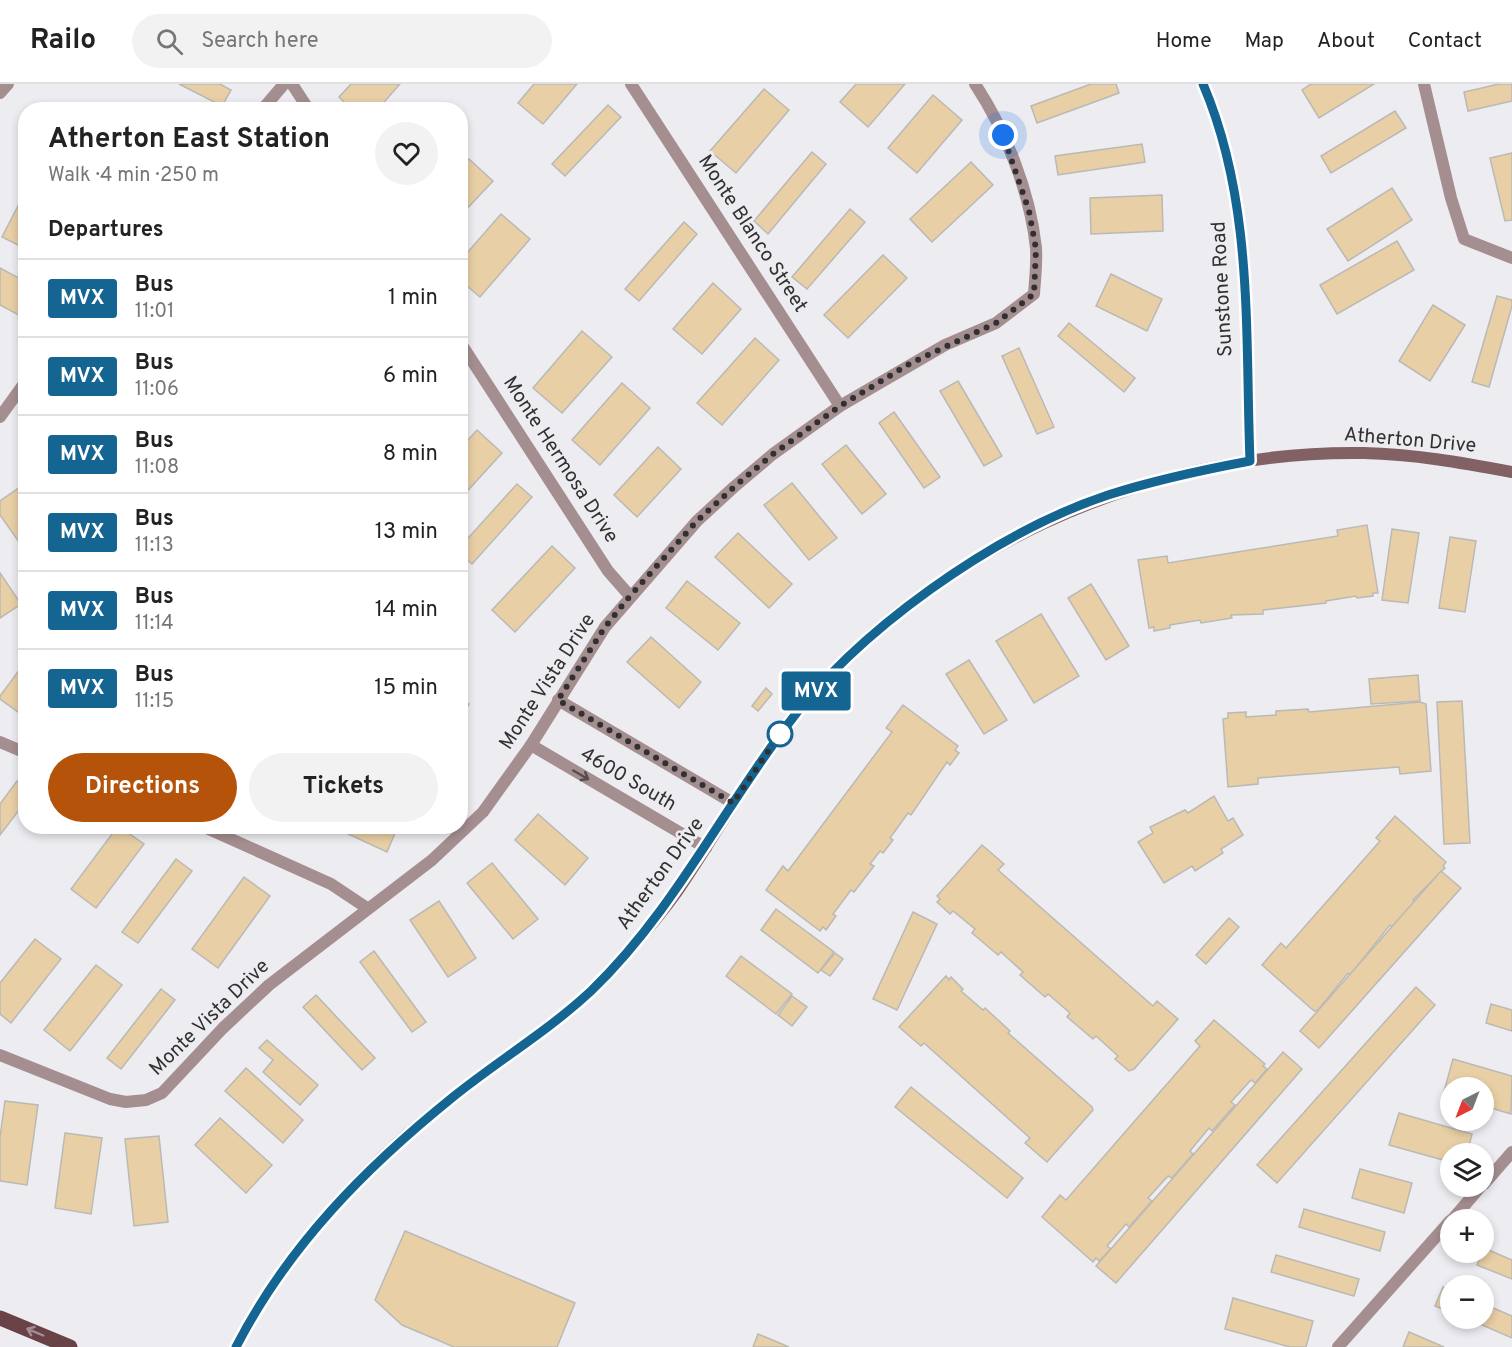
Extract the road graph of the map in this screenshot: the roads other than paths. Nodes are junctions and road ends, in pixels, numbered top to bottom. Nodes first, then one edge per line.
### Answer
1 (8, 84) edge
2 (284, 84) edge
3 (292, 84) edge
4 (631, 84) edge
5 (975, 84) edge
6 (1203, 84) edge
7 (1424, 84) edge
8 (0, 93) edge
9 (269, 102) edge
10 (304, 102) edge
11 (1512, 258) edge
12 (468, 354) edge
13 (18, 392) edge
14 (840, 406) junction
15 (0, 417) edge
16 (1250, 461) junction
17 (1512, 472) edge
18 (630, 596) junction
19 (558, 700) junction
20 (0, 742) edge
21 (531, 745) junction
22 (18, 750) edge
23 (733, 803) junction
24 (468, 826) edge
25 (219, 834) edge
26 (460, 834) edge
27 (706, 848) junction
28 (367, 908) junction
29 (0, 1055) edge
30 (1512, 1152) edge
31 (1494, 1172) edge
32 (1471, 1197) edge
33 (1461, 1209) edge
34 (1440, 1232) edge
35 (0, 1318) edge
36 (70, 1347) edge
37 (236, 1347) edge
38 (1338, 1347) edge

1 - 8 street
2 - 9 street
3 - 10 street
4 - 14 street, Monte Blanco Street
5 - 14 street, Monte Vista Drive
6 - 16 street, Sunstone Road
7 - 11 street
12 - 18 street, Monte Hermosa Drive
13 - 15 street
14 - 18 street, Monte Vista Drive
16 - 17 street, Atherton Drive
16 - 23 street, Atherton Drive
18 - 19 street, Monte Vista Drive
19 - 21 street, Monte Vista Drive
19 - 23 street, 4600 South
20 - 22 street
21 - 24 street, Monte Vista Drive
21 -> 27 street, 4600 South
23 - 27 street, Atherton Drive
25 - 28 street
26 - 28 street, Monte Vista Drive
27 - 37 street, Atherton Drive
28 - 29 street, Monte Vista Drive
30 - 31 street
32 - 33 street
34 - 38 street
36 -> 35 main road

